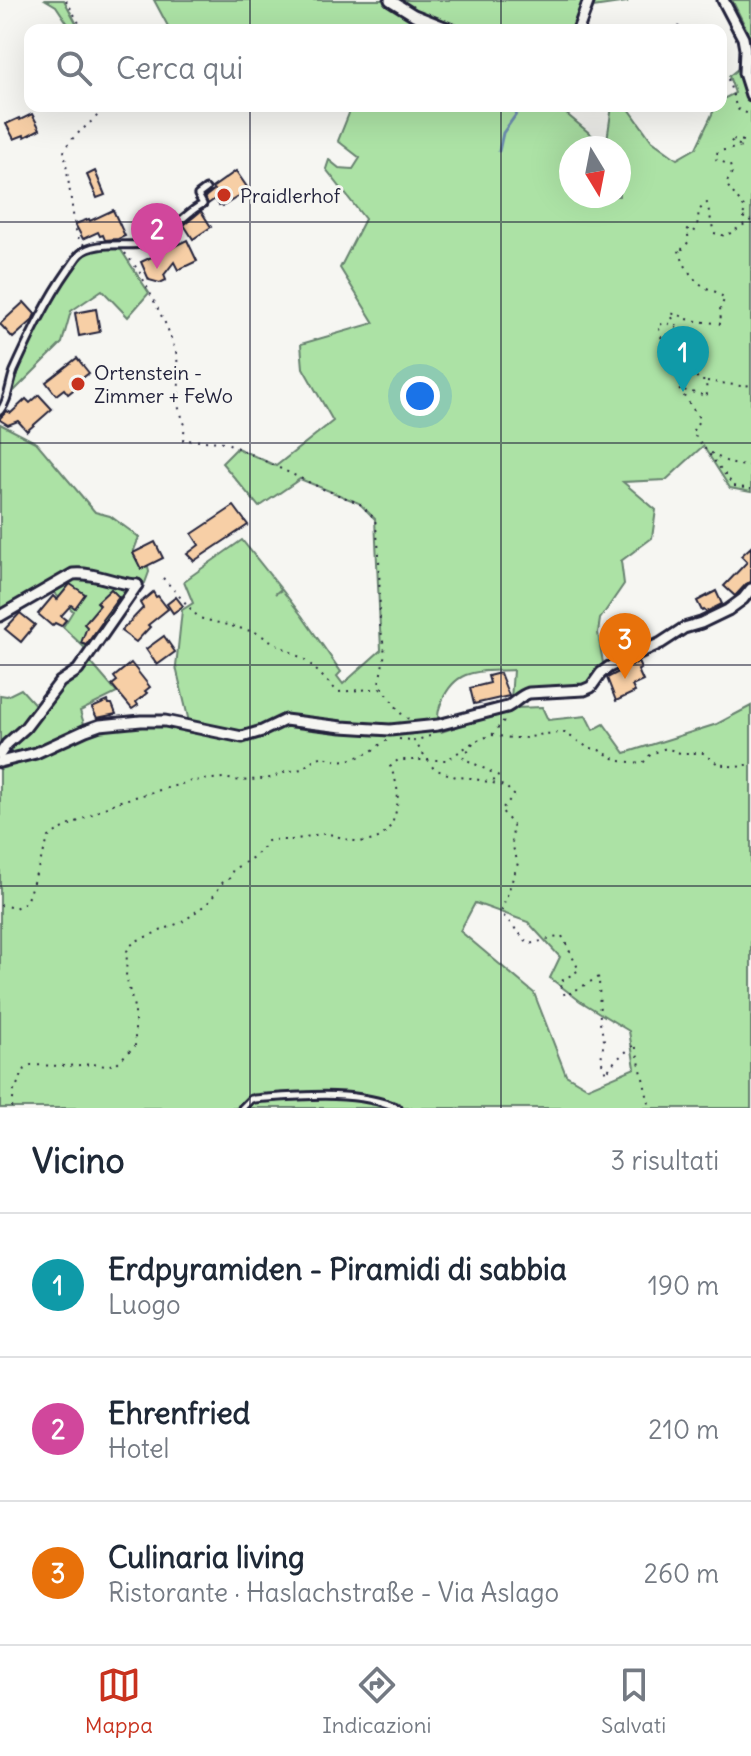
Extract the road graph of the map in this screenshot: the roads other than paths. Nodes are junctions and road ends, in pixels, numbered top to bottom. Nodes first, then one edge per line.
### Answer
1 (390, 0) edge
2 (589, 0) edge
3 (723, 0) edge
4 (441, 24) edge
5 (580, 24) edge
6 (750, 92) edge
7 (206, 189) dead end
8 (0, 411) edge
9 (751, 589) edge
10 (0, 616) edge
11 (0, 754) edge
12 (0, 762) edge
13 (242, 1108) edge
14 (398, 1108) edge

1 - 4 street
2 - 5 street
3 - 6 street
7 - 8 lane
9 - 12 street
10 - 11 street
13 - 14 lane

